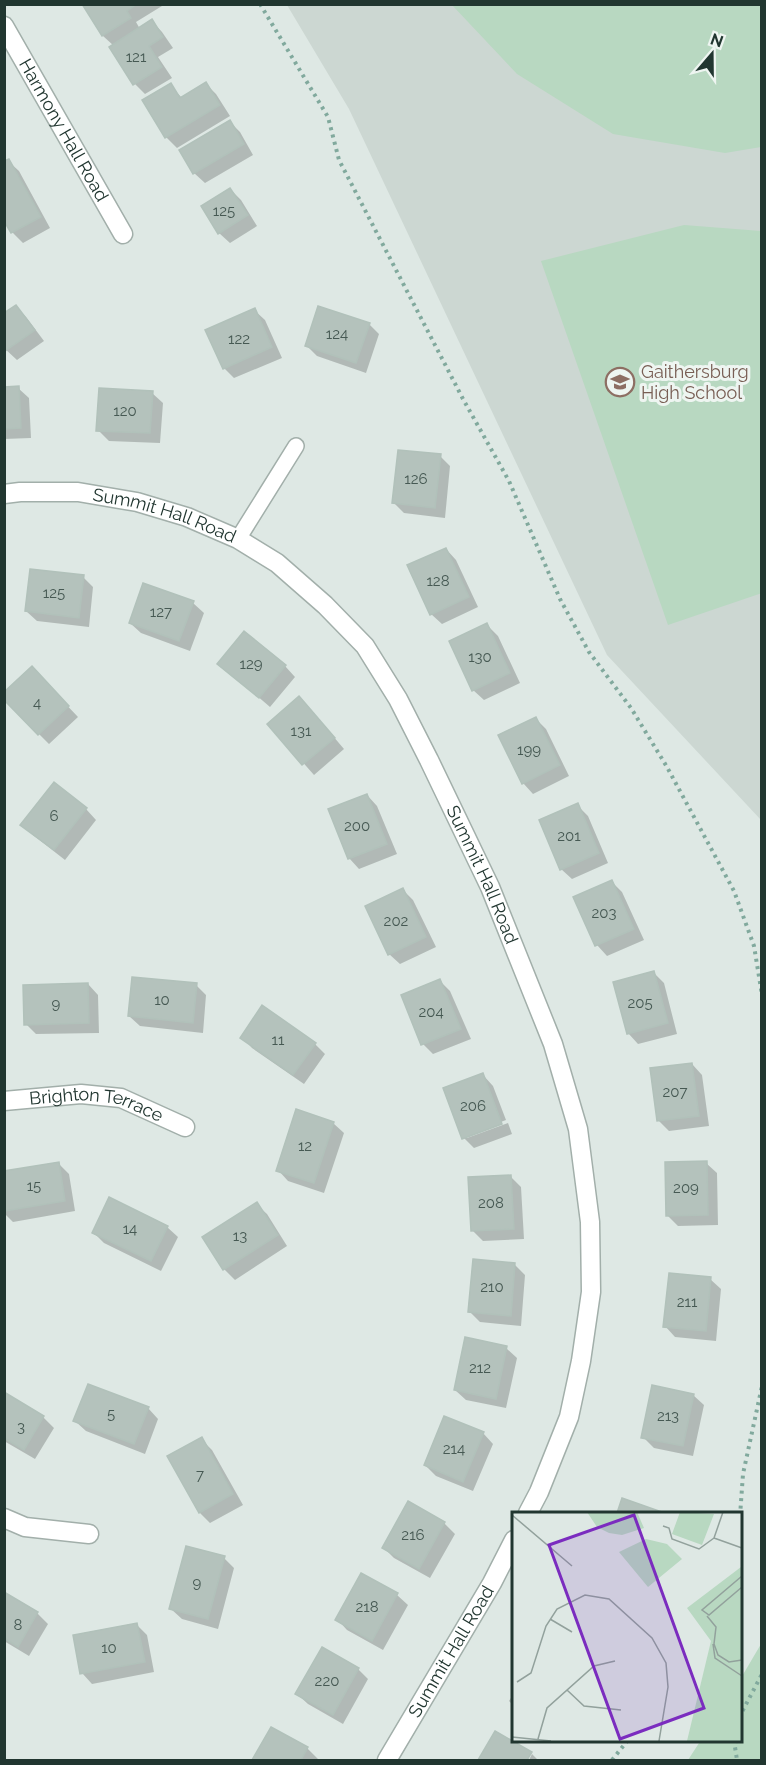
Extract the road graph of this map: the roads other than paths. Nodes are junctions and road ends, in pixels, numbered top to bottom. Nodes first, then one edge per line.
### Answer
1 (4, 26) edge
2 (123, 234) dead end
3 (296, 446) dead end
4 (4, 494) edge
5 (238, 539) junction
6 (4, 1101) edge
7 (185, 1127) dead end
8 (529, 1512) edge
9 (4, 1518) edge
10 (89, 1534) dead end
11 (512, 1544) edge
12 (387, 1761) edge

1 - 2 street, Harmony Hall Road
3 - 5 lane
4 - 5 street, Summit Hall Road
5 - 8 street, Summit Hall Road
6 - 7 street, Brighton Terrace
9 - 10 street
11 - 12 street, Summit Hall Road

